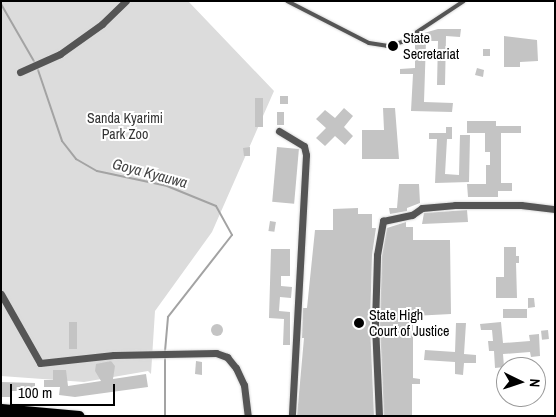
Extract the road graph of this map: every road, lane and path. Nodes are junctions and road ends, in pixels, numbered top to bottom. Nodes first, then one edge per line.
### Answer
1 (126, 1) edge
2 (287, 1) edge
3 (464, 1) edge
4 (22, 71) dead end
5 (279, 131) dead end
6 (555, 210) edge
7 (1, 294) edge
8 (1, 410) edge
9 (79, 416) edge
10 (248, 416) edge
11 (292, 416) edge
12 (379, 416) edge

1 - 4 street
2 - 3 lane
5 - 11 street
6 - 12 street
7 - 10 street
8 - 9 main road

